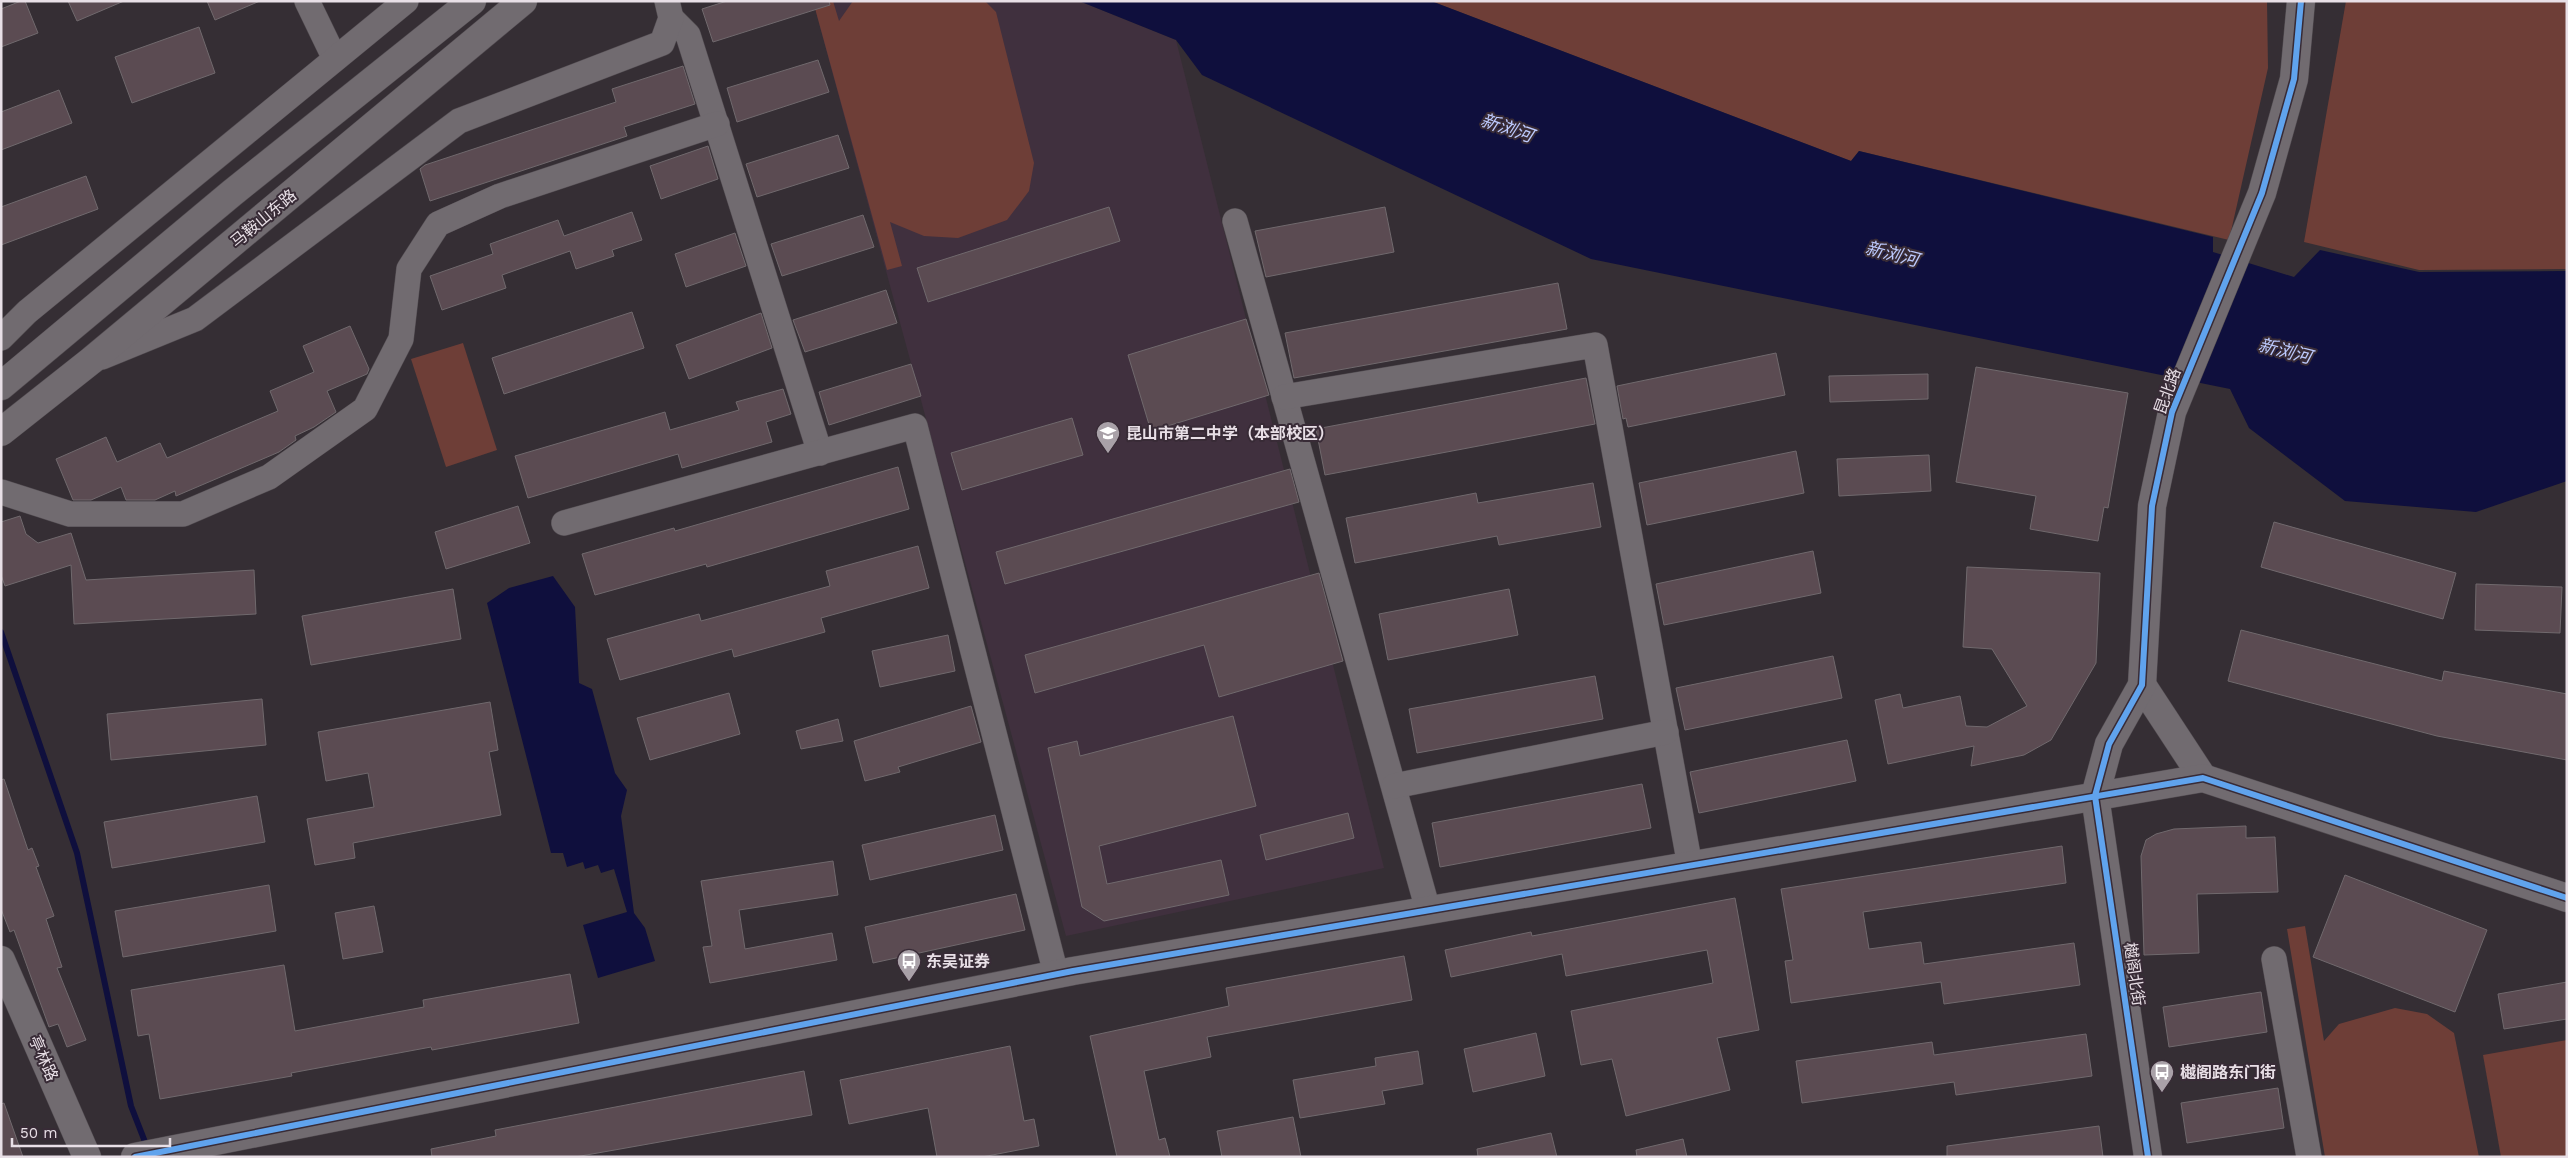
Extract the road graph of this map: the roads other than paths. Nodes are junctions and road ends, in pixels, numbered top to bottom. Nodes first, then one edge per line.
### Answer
1 (307, 1) edge
2 (406, 1) edge
3 (472, 1) edge
4 (523, 1) edge
5 (2301, 1) edge
6 (669, 10) edge
7 (335, 59) junction
8 (717, 124) junction
9 (1235, 221) dead end
10 (1, 338) edge
11 (92, 360) junction
12 (1, 386) edge
13 (1284, 397) junction
14 (1, 432) edge
15 (820, 453) junction
16 (1, 492) edge
17 (564, 523) dead end
18 (2142, 685) junction
19 (1666, 732) junction
20 (2203, 778) junction
21 (1394, 786) junction
22 (2095, 796) junction
23 (1690, 866) junction
24 (2567, 898) edge
25 (1428, 910) junction
26 (2274, 959) dead end
27 (1, 960) edge
28 (1056, 974) junction
29 (87, 1157) edge
30 (135, 1157) edge
31 (2148, 1157) edge
32 (2309, 1157) edge

1 - 7 street
2 - 7 street
3 - 12 street
4 - 11 street, 马鞍山东路
5 - 18 street, 昆北路
6 - 8 street
6 - 11 street
7 - 10 street
8 - 15 street
8 - 16 street
9 - 13 street
11 - 14 street, 马鞍山东路
13 - 19 street
13 - 21 street
15 - 17 street
15 - 28 street
18 - 20 street
18 - 22 street, 昆北路
19 - 21 street
19 - 23 street
20 - 22 street
20 - 24 street
21 - 25 street
22 - 23 street
22 - 31 street, 樾阁北街
23 - 25 street
25 - 28 street
26 - 32 street
27 - 29 street, 亭林路
28 - 30 street

